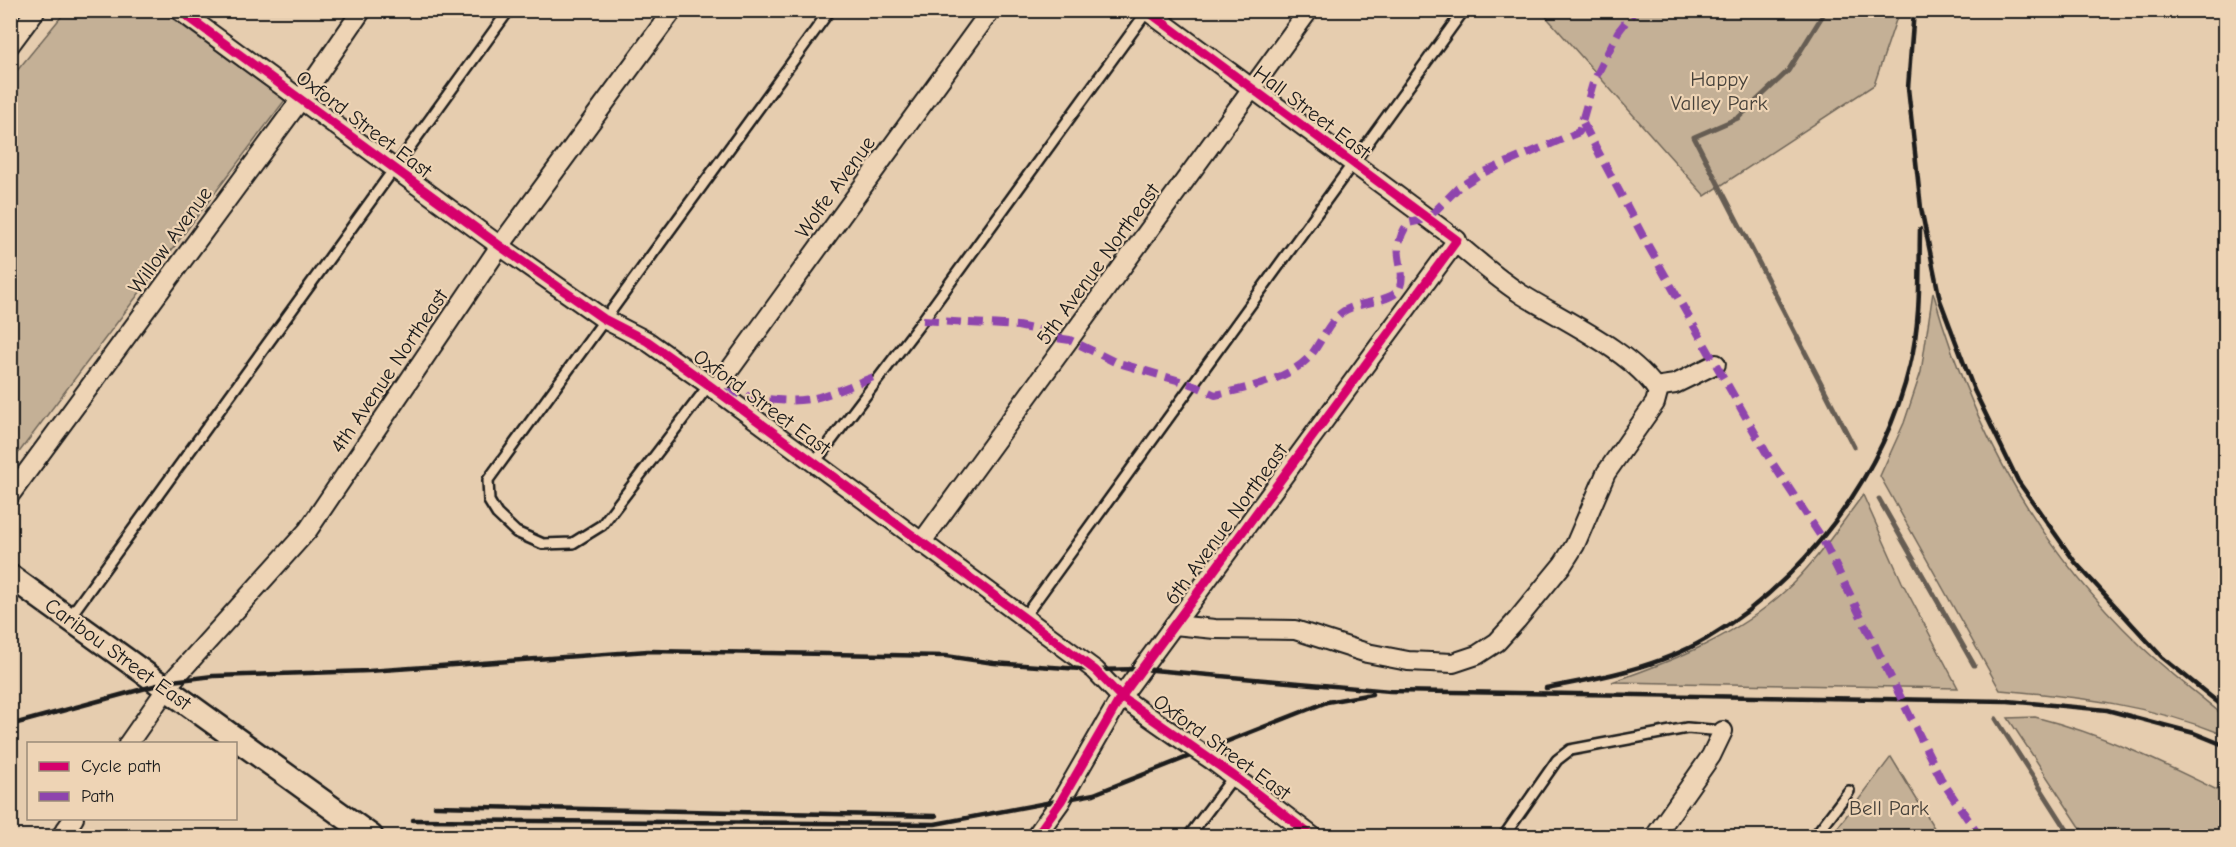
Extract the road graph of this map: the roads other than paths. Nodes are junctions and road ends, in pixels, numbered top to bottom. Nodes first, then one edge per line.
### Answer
1 (36, 10) edge
2 (362, 10) edge
3 (509, 10) edge
4 (673, 10) edge
5 (830, 10) edge
6 (991, 10) edge
7 (1309, 10) edge
8 (1464, 10) edge
9 (1147, 11) edge
10 (185, 12) edge
11 (16, 25) edge
12 (10, 45) edge
13 (1252, 90) junction
14 (302, 99) junction
15 (1352, 165) junction
16 (393, 169) junction
17 (1456, 241) junction
18 (500, 246) junction
19 (604, 319) junction
20 (1716, 364) dead end
21 (712, 387) junction
22 (1655, 387) junction
23 (815, 462) junction
24 (10, 495) edge
25 (921, 543) junction
26 (10, 576) edge
27 (1024, 617) junction
28 (69, 619) junction
29 (1174, 625) junction
30 (167, 689) junction
31 (1121, 697) junction
32 (1723, 731) joint
33 (129, 742) edge
34 (1234, 776) junction
35 (1849, 791) dead end
36 (371, 837) edge
37 (1036, 837) edge
38 (1189, 837) edge
39 (1312, 837) edge
40 (1504, 837) edge
41 (1655, 837) edge
42 (1815, 837) edge

1 - 11 street
2 - 14 street, Willow Avenue
3 - 16 lane
4 - 18 street, 4th Avenue Northeast
5 - 19 lane
6 - 21 street, Wolfe Avenue
7 - 13 street, 5th Avenue Northeast
8 - 15 lane
9 - 13 street, Hall Street East
9 - 23 lane
10 - 14 street, Oxford Street East
11 - 12 street
13 - 15 street, Hall Street East
13 - 25 street, 5th Avenue Northeast
14 - 16 street, Oxford Street East
14 - 24 street, Willow Avenue
15 - 17 street, Hall Street East
15 - 27 lane
16 - 18 street, Oxford Street East
16 - 28 lane
17 - 22 street, Hall Street East
17 - 29 street, 6th Avenue Northeast
18 - 19 street, Oxford Street East
18 - 30 street, 4th Avenue Northeast
19 - 21 street, Oxford Street East
19 - 21 lane
20 - 22 street
21 - 23 street, Oxford Street East
22 - 29 street
23 - 25 street, Oxford Street East
25 - 27 street, Oxford Street East
26 - 28 street, Caribou Street East
27 - 31 street, Oxford Street East
28 - 30 street, Caribou Street East
29 - 31 street, 6th Avenue Northeast
30 - 33 street, 4th Avenue Northeast
30 - 36 street, Caribou Street East
31 - 34 street, Oxford Street East, bridge
31 - 37 street, 6th Avenue Northeast
32 - 40 lane
32 - 41 street
34 - 38 lane
34 - 39 street, Oxford Street East
35 - 42 lane

